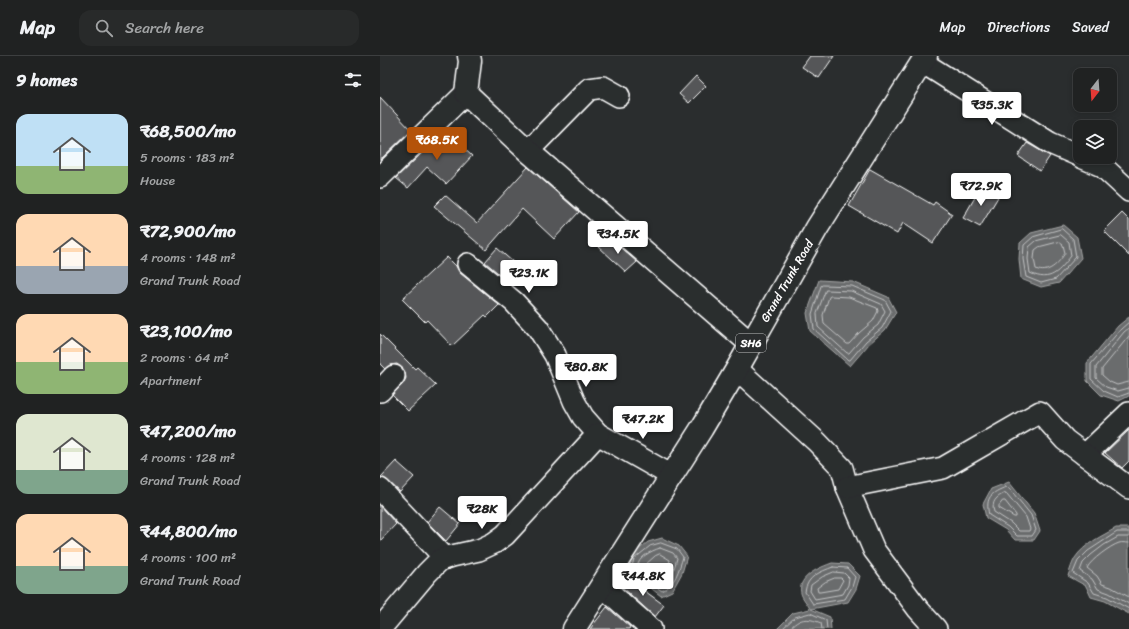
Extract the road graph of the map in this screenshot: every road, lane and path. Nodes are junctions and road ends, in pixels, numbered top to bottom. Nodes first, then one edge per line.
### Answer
1 (469, 56) edge
2 (924, 59) edge
3 (466, 93) junction
4 (619, 96) dead end
5 (528, 151) junction
6 (1073, 153) edge
7 (1097, 164) edge
8 (381, 174) edge
9 (1129, 191) edge
10 (468, 264) dead end
11 (751, 344) junction
12 (737, 369) junction
13 (394, 376) dead end
14 (380, 390) edge
15 (1129, 413) edge
16 (598, 434) junction
17 (1085, 455) junction
18 (672, 476) junction
19 (847, 487) junction
20 (1129, 488) edge
21 (380, 489) edge
22 (446, 558) junction
23 (602, 586) junction
24 (380, 629) edge
25 (574, 629) edge
26 (651, 629) edge
27 (936, 629) edge

1 - 3 main road
2 - 6 street
2 - 11 main road, Grand Trunk Road / SH6
3 - 5 main road
3 - 8 street
4 - 5 street
5 - 11 main road
7 - 9 street
10 - 16 street
11 - 12 main road, Grand Trunk Road / SH6
12 - 18 main road, Grand Trunk Road / SH6
12 - 19 street
13 - 14 street
15 - 17 street
16 - 18 street
16 - 22 street
17 - 19 street
17 - 20 street
18 - 23 main road, Grand Trunk Road / SH6
19 - 27 street
21 - 22 street
22 - 24 street
23 - 25 main road, Grand Trunk Road / SH6
23 - 26 street

